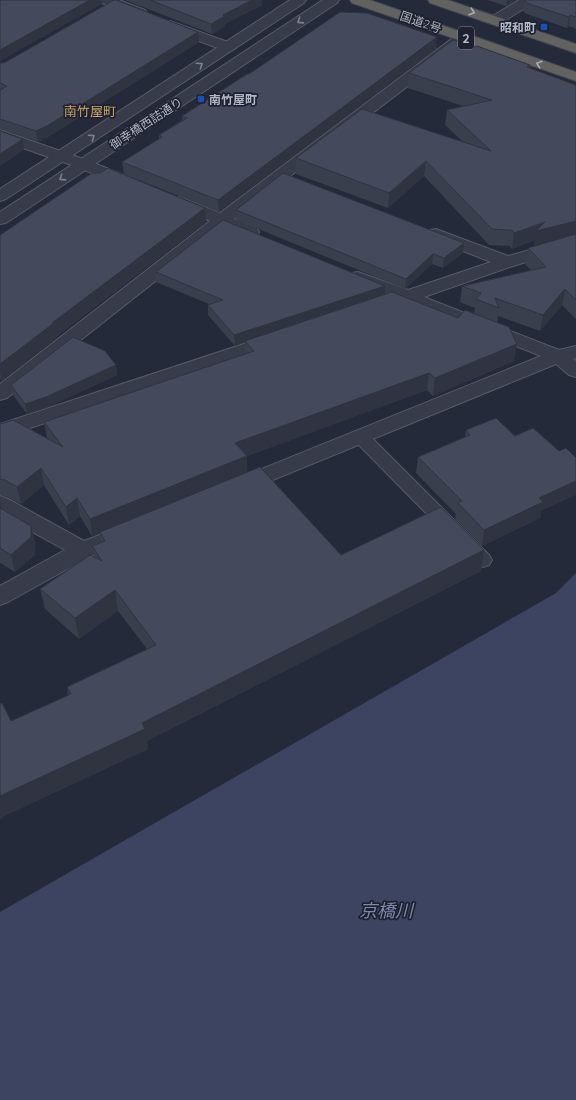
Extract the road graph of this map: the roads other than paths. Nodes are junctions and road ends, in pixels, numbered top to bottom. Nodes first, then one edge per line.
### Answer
1 (299, 0) edge
2 (332, 0) edge
3 (357, 0) edge
4 (435, 0) edge
5 (528, 0) edge
6 (108, 5) edge
7 (496, 20) junction
8 (463, 37) junction
9 (228, 47) junction
10 (576, 49) edge
11 (576, 77) edge
12 (0, 135) edge
13 (62, 156) junction
14 (83, 164) junction
15 (0, 196) edge
16 (0, 219) edge
17 (222, 220) junction
18 (420, 228) edge
19 (266, 238) edge
20 (576, 242) edge
21 (507, 262) junction
22 (347, 272) edge
23 (406, 297) junction
24 (383, 304) edge
25 (293, 334) edge
26 (567, 354) edge
27 (576, 372) edge
28 (0, 394) edge
29 (0, 431) edge
30 (361, 437) junction
31 (219, 495) edge
32 (0, 504) edge
33 (140, 527) edge
34 (84, 550) junction
35 (483, 560) edge
36 (0, 596) edge

1 - 9 street, 御幸橋西詰通り
2 -> 14 street, 御幸橋西詰通り
3 - 8 highway, 国道2号 / 2
4 -> 7 highway, 国道2号 / 2
5 - 7 street
6 - 9 street
7 - 10 highway, 国道2号 / 2
11 -> 8 highway, 国道2号 / 2
8 - 17 street
13 -> 9 street, 御幸橋西詰通り
12 - 13 street
13 - 14 street
13 - 15 street, 御幸橋西詰通り
14 -> 16 street, 御幸橋西詰通り
14 - 17 street
17 - 19 street
17 - 28 street
18 - 21 street
20 - 21 street
21 - 23 street
22 - 23 street
23 - 24 street
23 - 26 street
25 - 29 street
26 - 27 street
26 - 30 street
30 - 31 street
30 - 35 lane
32 - 34 street
33 - 34 street
34 - 36 street

